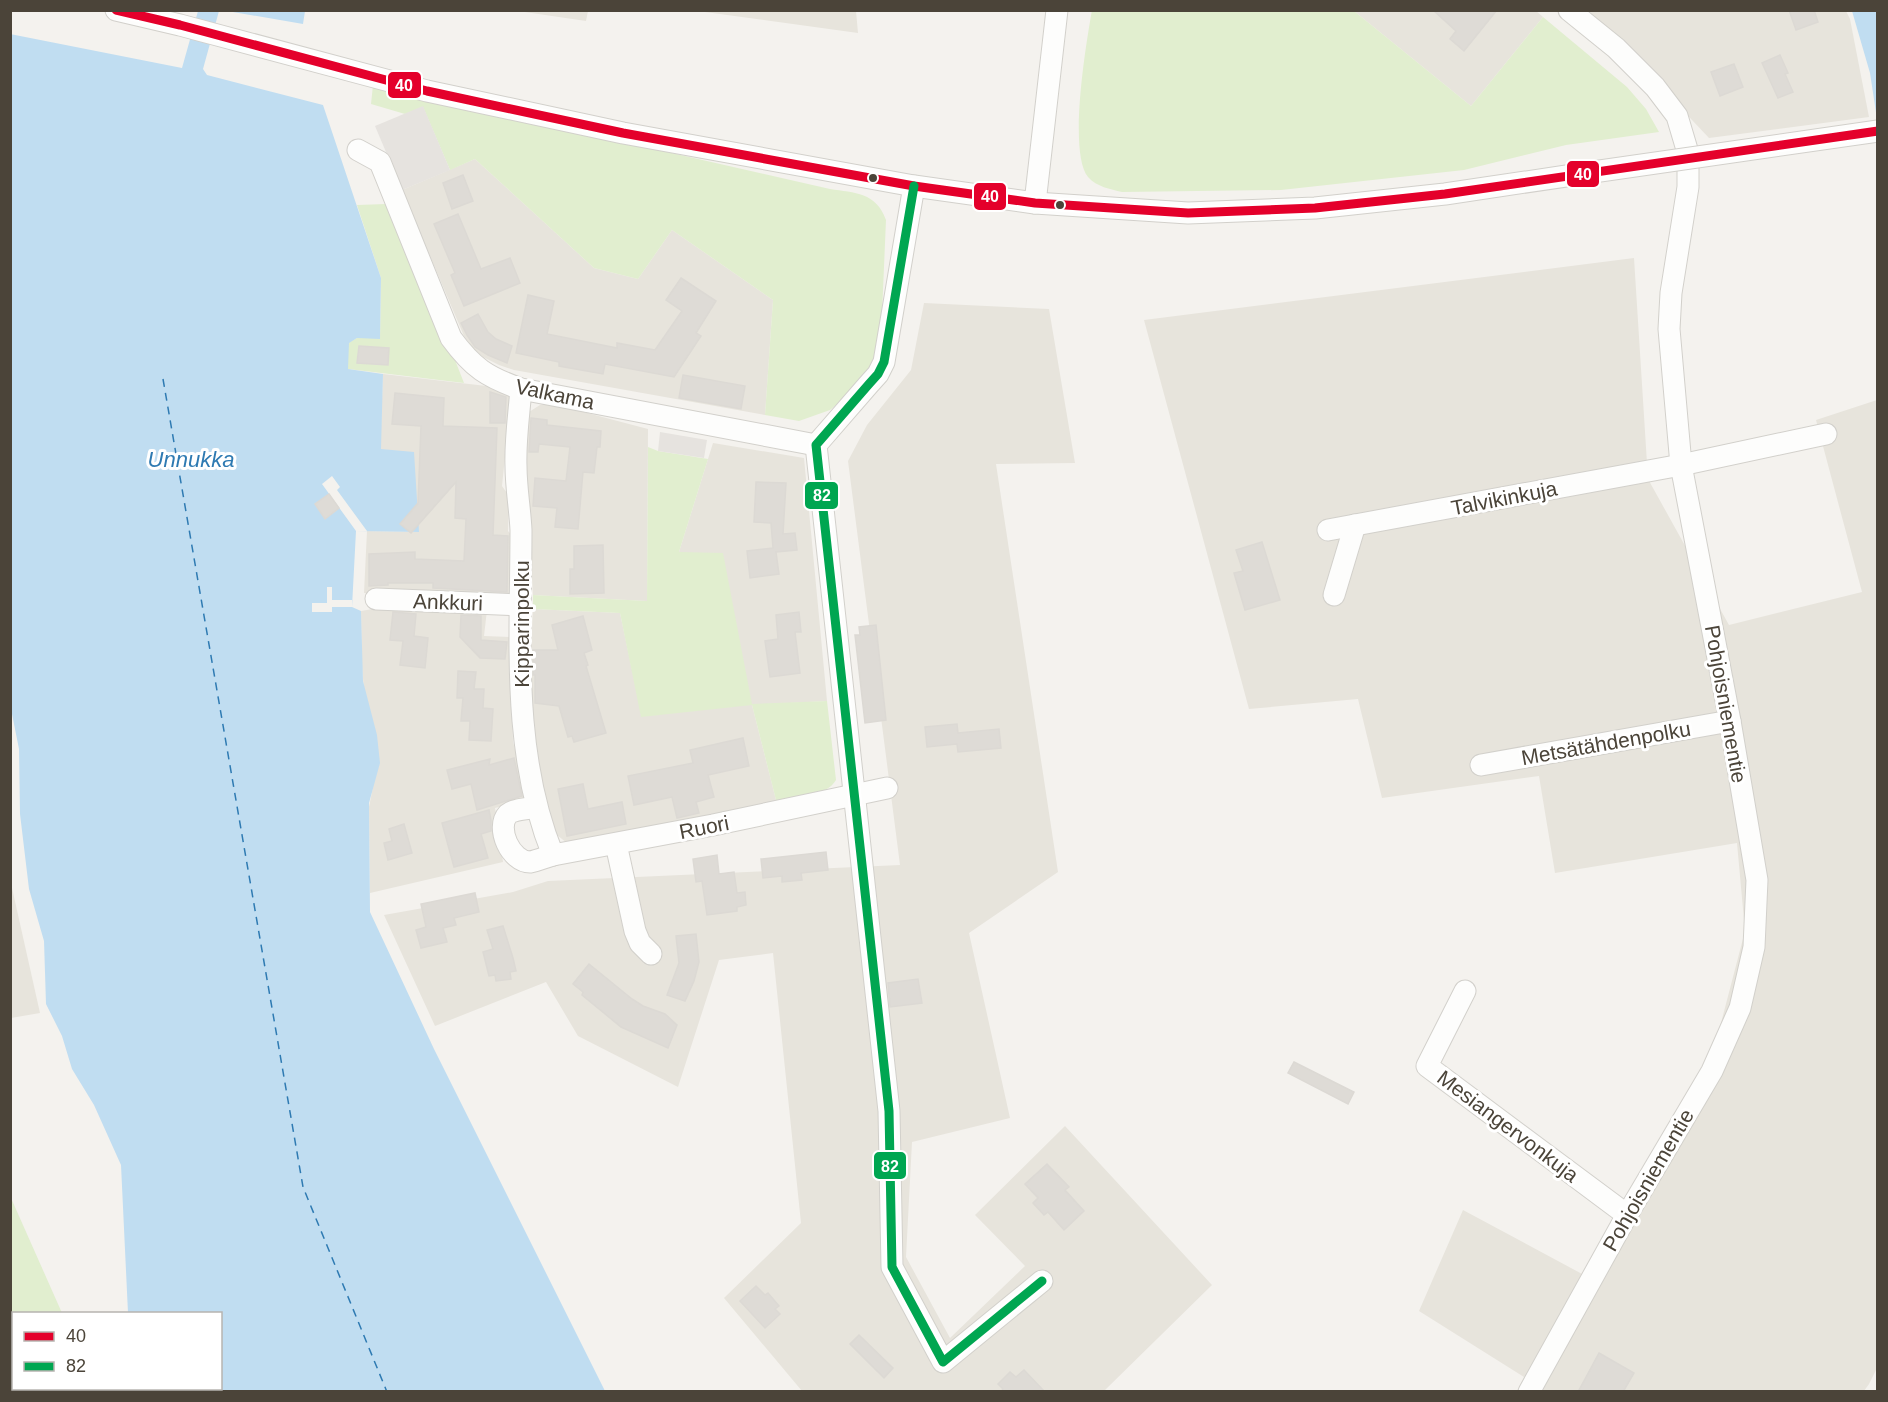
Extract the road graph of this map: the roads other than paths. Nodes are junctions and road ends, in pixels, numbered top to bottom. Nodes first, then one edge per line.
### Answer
1 (116, 10) edge
2 (1058, 10) edge
3 (1569, 10) edge
4 (1878, 131) edge
5 (358, 150) dead end
6 (914, 186) junction
7 (1035, 203) junction
8 (521, 389) junction
9 (1826, 434) dead end
10 (816, 445) junction
11 (1681, 465) junction
12 (1355, 525) junction
13 (1328, 530) dead end
14 (1335, 594) dead end
15 (376, 599) dead end
16 (520, 605) junction
17 (1730, 721) junction
18 (1481, 765) dead end
19 (887, 788) dead end
20 (854, 795) junction
21 (536, 807) junction
22 (615, 844) junction
23 (553, 855) junction
24 (651, 954) dead end
25 (1465, 991) dead end
26 (1627, 1215) junction
27 (1042, 1281) dead end
28 (1529, 1392) edge

1 - 6 street
2 - 7 street
3 - 11 street, Pohjoisniementie
4 - 7 street, bridge
5 - 8 street, Valkama
6 - 7 street
6 - 10 street
8 - 10 street, Valkama
8 - 16 street, Kipparinpolku
9 - 11 street, Talvikinkuja
10 - 20 street
11 - 12 street, Talvikinkuja
11 - 17 street, Pohjoisniementie
12 - 13 street, Talvikinkuja
12 - 14 street
15 - 16 street, Ankkuri
16 - 21 street, Kipparinpolku
17 - 18 street, Metsätähdenpolku
17 - 26 street, Pohjoisniementie
19 - 20 street, Ruori
20 - 22 street, Ruori
20 - 27 street
21 - 23 street, Kipparinpolku
21 - 23 street, Ruori
22 - 23 street, Ruori
22 - 24 street
25 - 26 street, Mesiangervonkuja
26 - 28 street, Pohjoisniementie

